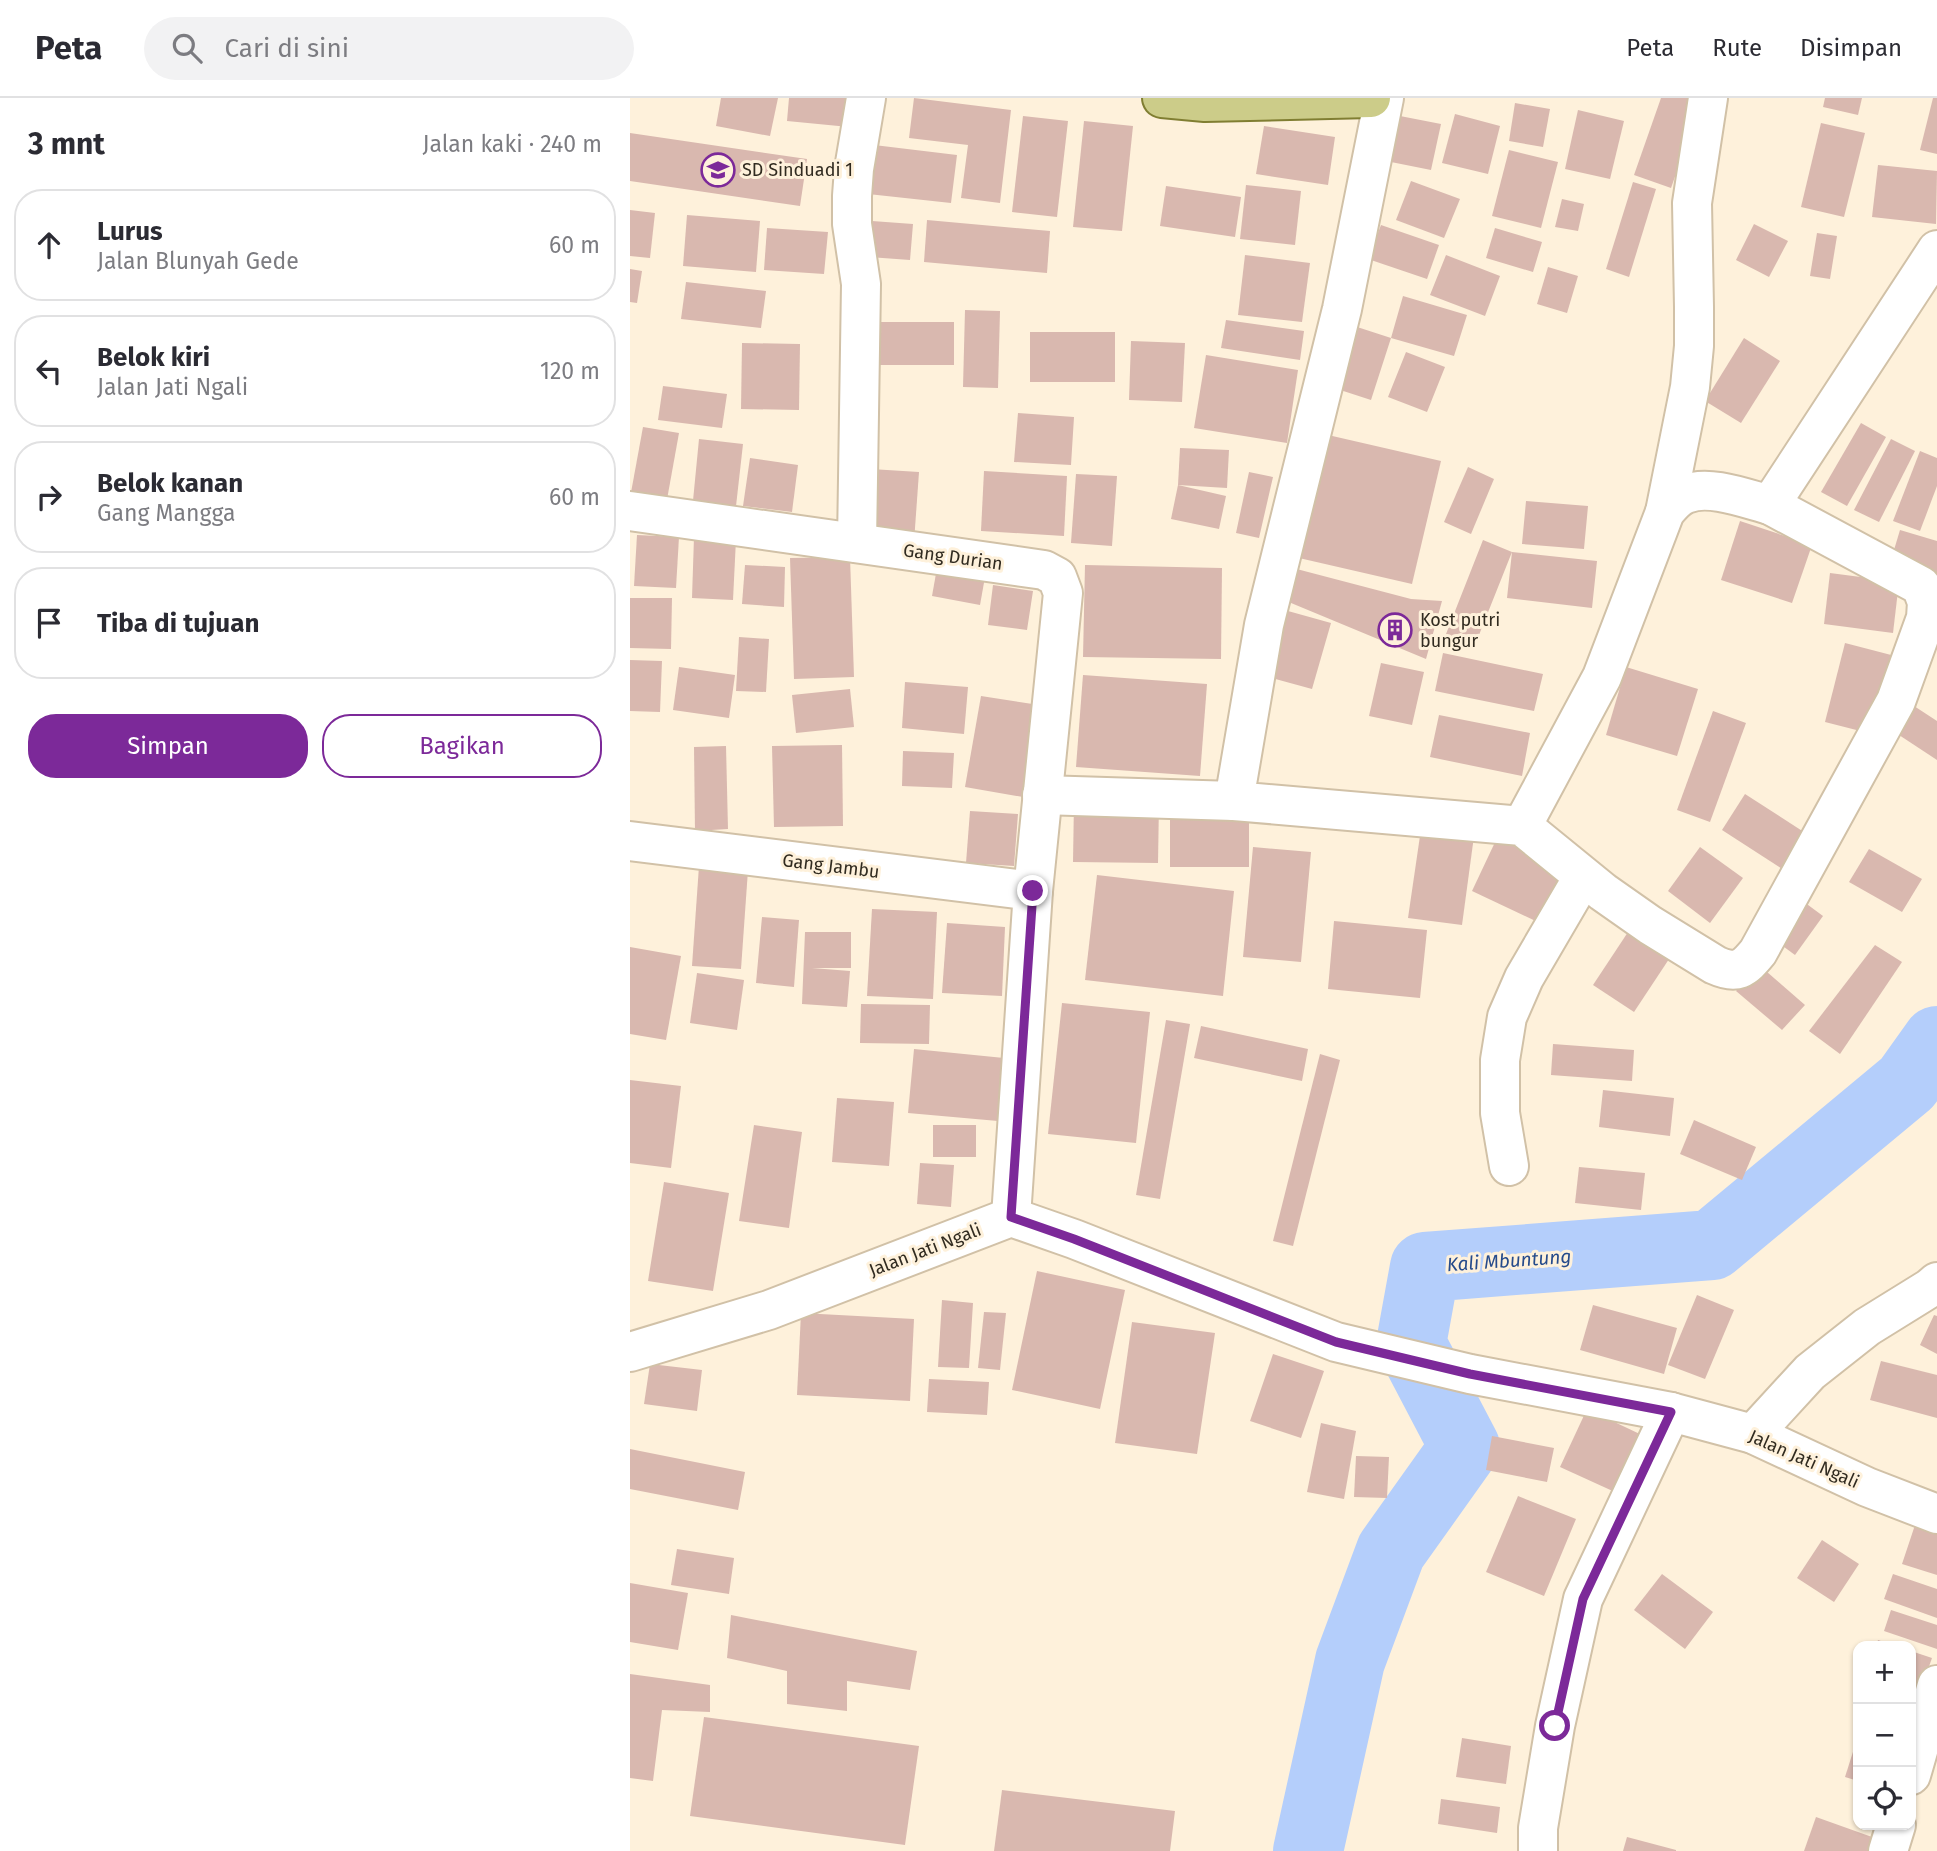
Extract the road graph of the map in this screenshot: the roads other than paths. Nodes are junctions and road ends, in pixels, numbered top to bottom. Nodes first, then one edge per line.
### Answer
1 (866, 98) edge
2 (1162, 98) edge
3 (1371, 98) edge
4 (1384, 98) edge
5 (1708, 98) edge
6 (1937, 250) edge
7 (1770, 505) junction
8 (630, 511) edge
9 (1665, 512) junction
10 (857, 544) junction
11 (1931, 595) edge
12 (1042, 795) junction
13 (1234, 801) junction
14 (1521, 826) junction
15 (630, 841) edge
16 (1583, 877) junction
17 (1033, 891) junction
18 (1509, 1166) dead end
19 (1011, 1217) junction
20 (1937, 1282) edge
21 (630, 1353) edge
22 (1671, 1412) junction
23 (1753, 1434) junction
24 (1937, 1514) edge
25 (1937, 1685) edge
26 (1913, 1767) edge
27 (1894, 1830) edge
28 (1538, 1851) edge
29 (1888, 1851) edge

1 - 10 street
2 - 3 main road
4 - 13 street
5 - 9 street
6 - 7 street
7 - 9 street
7 - 11 street
8 - 10 street, Gang Durian
9 - 14 street
10 - 12 street, Gang Durian
11 - 16 street
12 - 13 street
12 - 17 street
13 - 14 street
14 - 16 street
15 - 17 street, Gang Jambu
16 - 18 street
17 - 19 street
19 - 21 street, Jalan Jati Ngali
19 - 22 street, Jalan Jati Ngali
20 - 23 street
22 - 23 street, Jalan Jati Ngali
22 - 28 street
23 - 24 street, Jalan Jati Ngali
25 - 26 street
27 - 29 street

